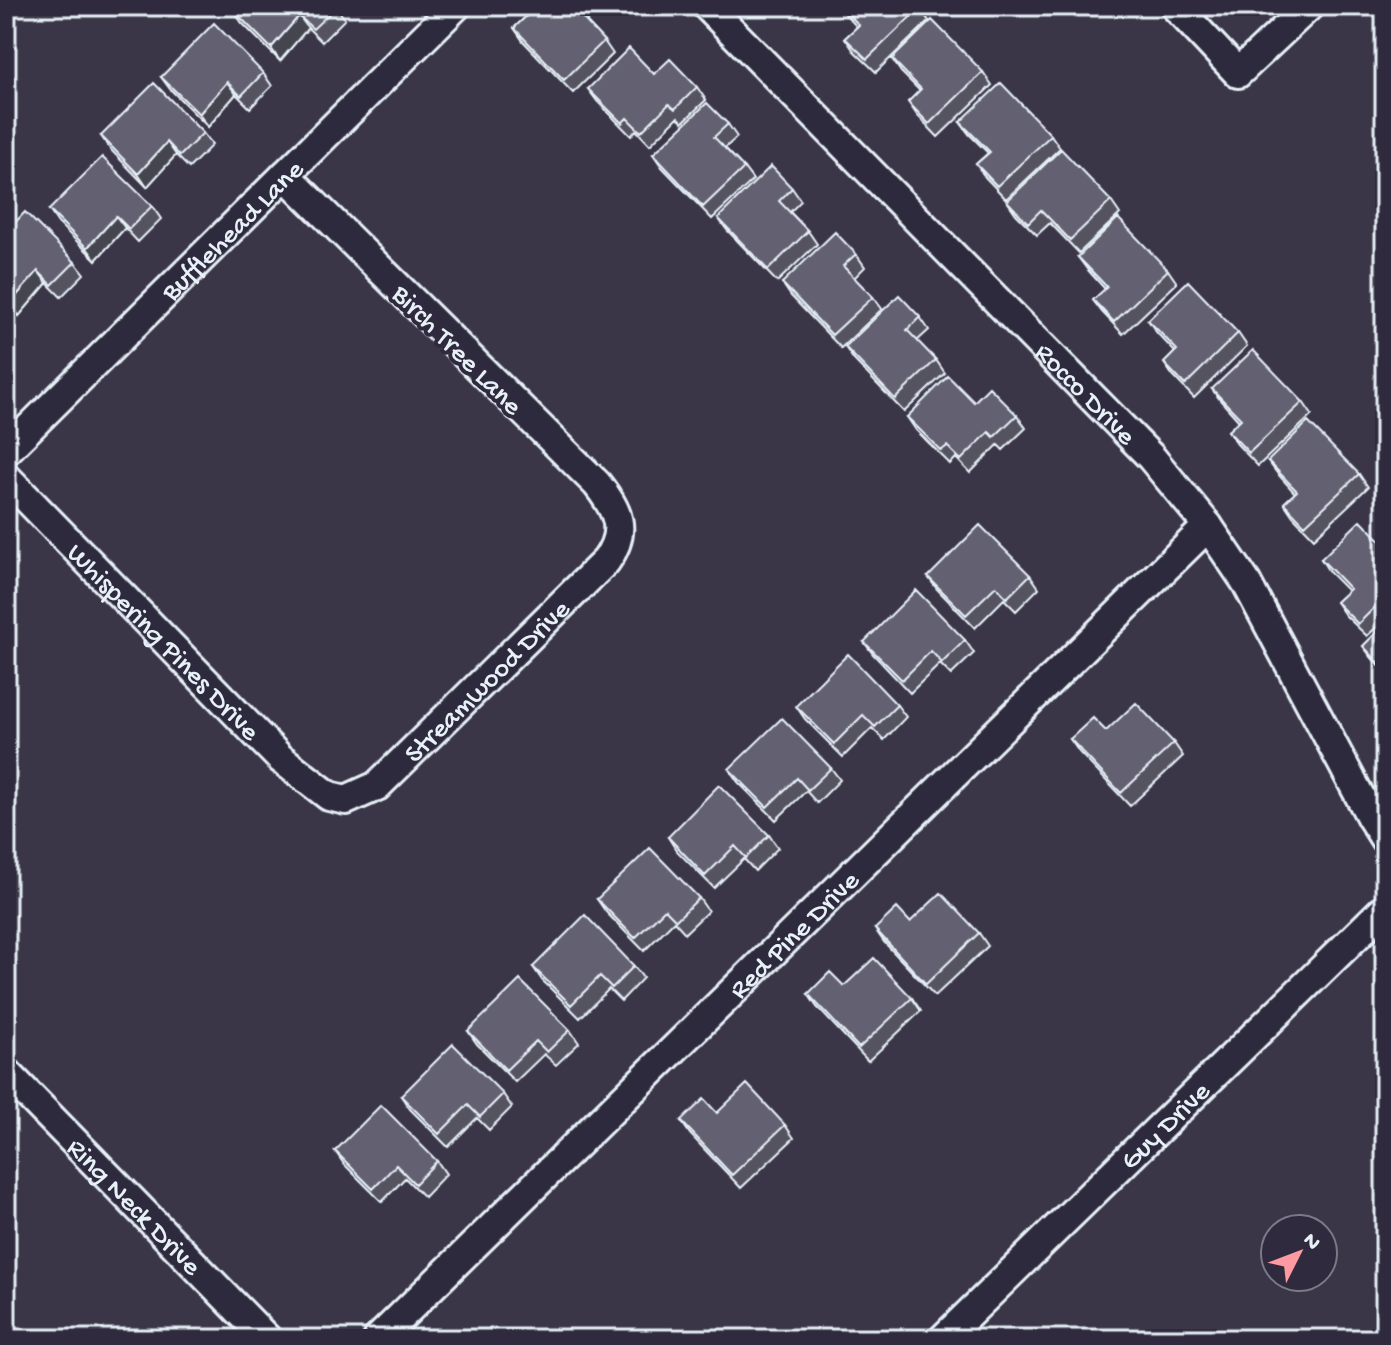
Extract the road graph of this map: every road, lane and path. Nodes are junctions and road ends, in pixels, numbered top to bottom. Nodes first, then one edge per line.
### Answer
1 (456, 6) edge
2 (707, 6) edge
3 (1175, 6) edge
4 (1309, 6) edge
5 (285, 175) junction
6 (6, 451) edge
7 (6, 477) edge
8 (1208, 526) junction
9 (618, 529) joint
10 (329, 796) joint
11 (1385, 839) edge
12 (1385, 908) edge
13 (7, 1076) edge
14 (267, 1339) edge
15 (378, 1339) edge
16 (943, 1339) edge

1 - 5 street, Bufflehead Lane
2 - 8 street, Rocco Drive
3 - 4 street
5 - 6 street, Bufflehead Lane
5 - 9 street, Birch Tree Lane
7 - 10 street, Whispering Pines Drive
8 - 11 street, Rocco Drive
8 - 15 street, Red Pine Drive
9 - 10 street, Streamwood Drive
12 - 16 street, Guy Drive
13 - 14 street, Ring Neck Drive

